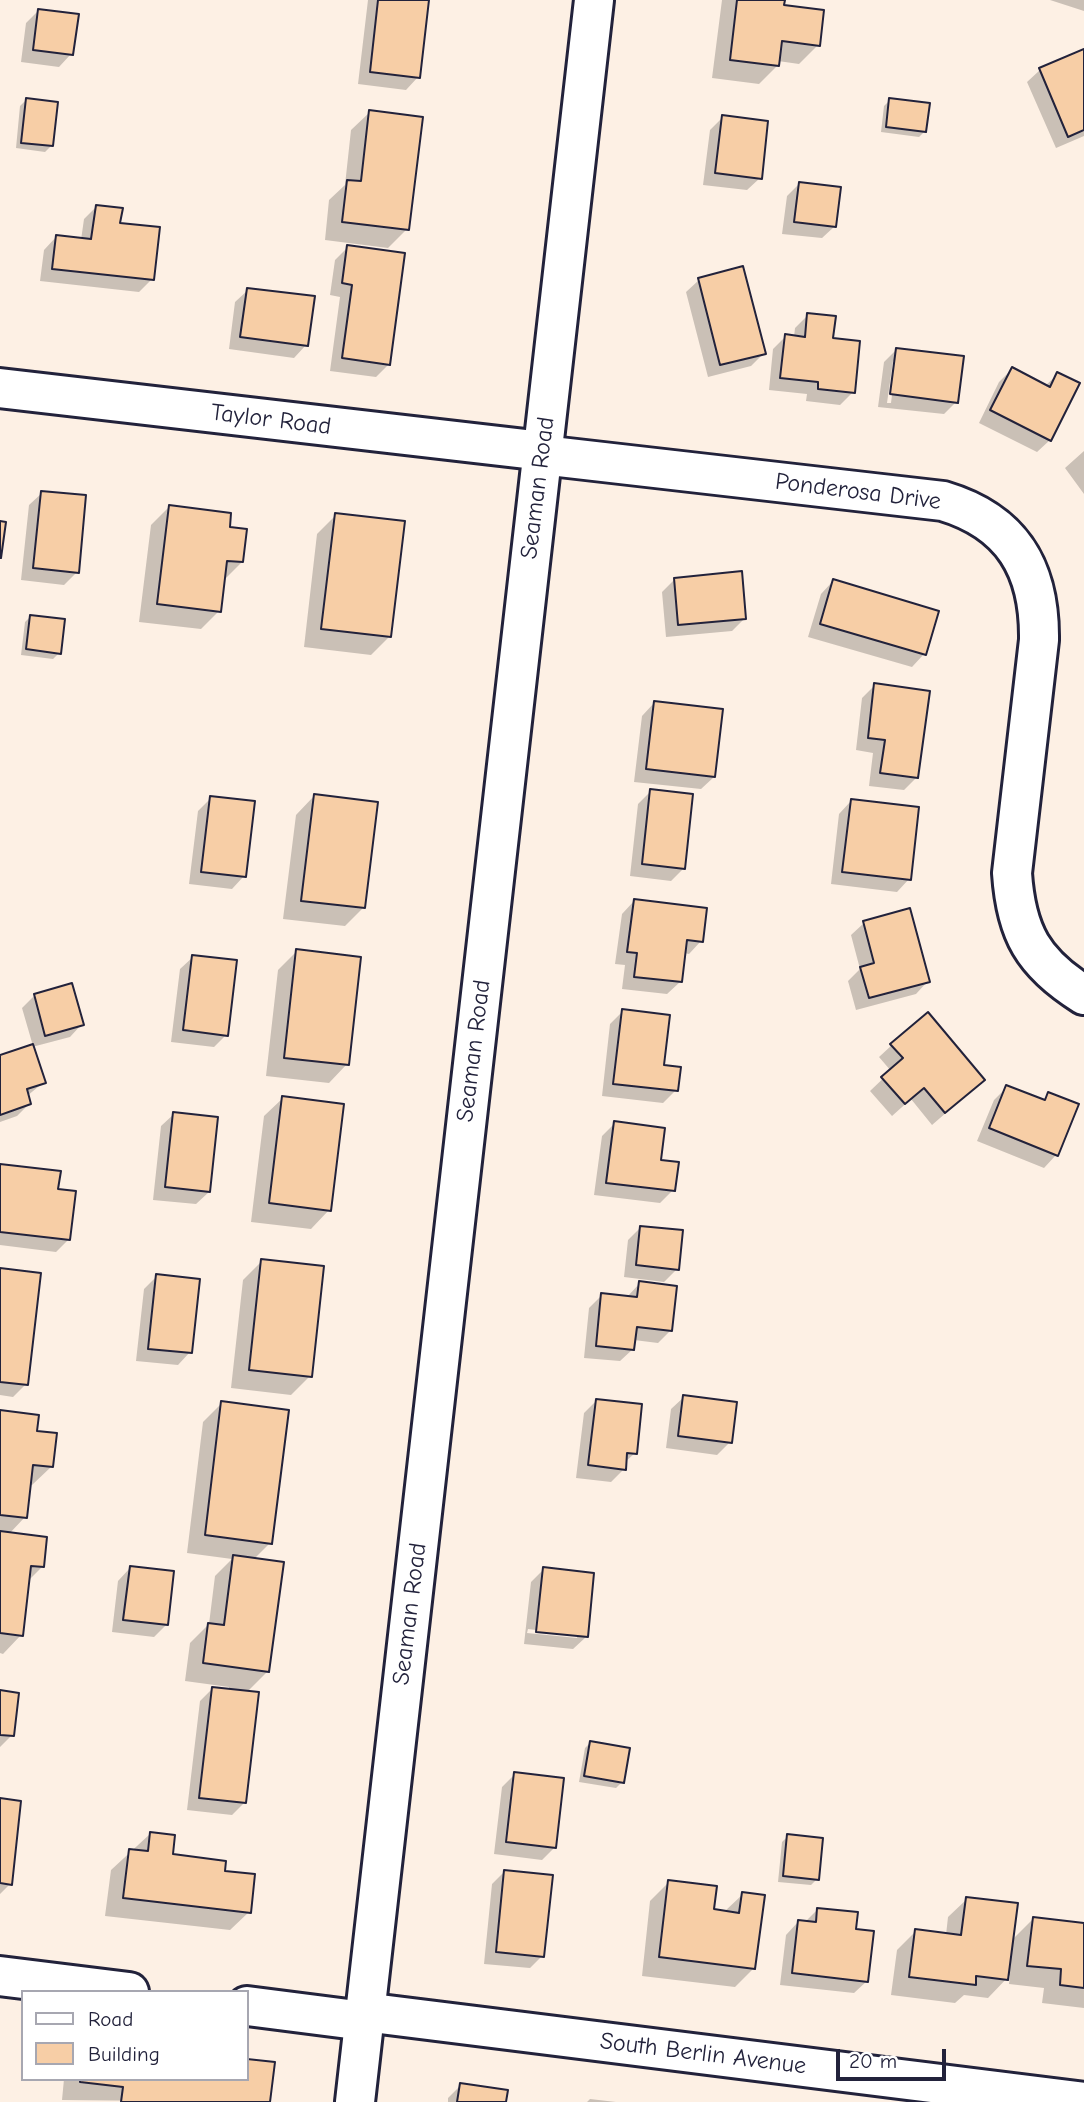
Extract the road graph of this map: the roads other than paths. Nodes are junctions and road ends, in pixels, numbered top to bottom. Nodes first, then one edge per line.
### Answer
1 (594, 0) edge
2 (0, 388) edge
3 (542, 453) junction
4 (1084, 995) edge
5 (0, 1976) edge
6 (113, 1990) edge
7 (248, 2006) edge
8 (364, 2016) junction
9 (927, 2092) edge
10 (355, 2102) edge
11 (1084, 2102) edge

1 - 3 street, Seaman Road
2 - 3 street, Taylor Road
3 - 4 street, Ponderosa Drive
3 - 8 street, Seaman Road
5 - 6 street
7 - 8 street, South Berlin Avenue
8 - 9 street, South Berlin Avenue
8 - 10 street, Seaman Road
9 - 11 street, South Berlin Avenue

